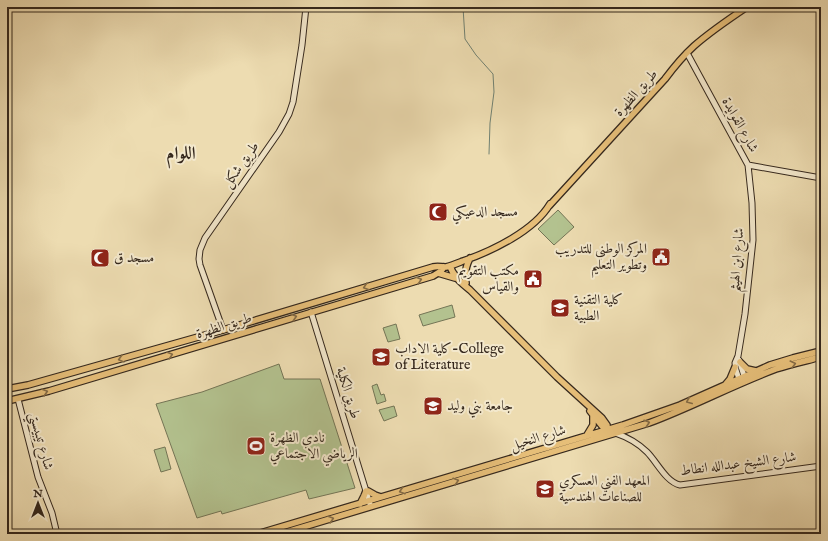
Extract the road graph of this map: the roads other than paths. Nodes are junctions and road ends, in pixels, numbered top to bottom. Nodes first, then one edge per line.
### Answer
1 (306, 7) edge
2 (747, 7) edge
3 (687, 53) junction
4 (748, 165) junction
5 (821, 178) edge
6 (470, 258) junction
7 (447, 266) junction
8 (438, 273) junction
9 (457, 278) junction
10 (466, 283) junction
11 (470, 290) junction
12 (311, 312) junction
13 (223, 330) junction
14 (821, 351) edge
15 (821, 357) edge
16 (738, 364) junction
17 (756, 371) junction
18 (742, 381) junction
19 (724, 386) junction
20 (7, 390) edge
21 (18, 399) junction
22 (7, 401) edge
23 (586, 404) junction
24 (593, 414) junction
25 (604, 420) junction
26 (623, 425) junction
27 (607, 433) junction
28 (615, 433) junction
29 (587, 435) junction
30 (821, 466) edge
31 (367, 490) junction
32 (381, 498) junction
33 (371, 503) junction
34 (360, 504) junction
35 (57, 534) edge
36 (257, 534) edge
37 (280, 534) edge

1 - 13 main road, طريق شكل
2 - 3 main road, طريق الظهرة
3 - 4 main road, شارع القوايدة
3 - 6 main road, طريق الظهرة
4 - 5 main road, شارع القوايدة
4 - 16 main road, شارع ابن الهيثم
6 - 7 main road, طريق الظهرة
6 - 10 main road
7 - 8 main road, طريق الظهرة
7 - 9 main road, شارع الشيخ عبدالله انطاط
7 - 10 main road, شارع الشيخ عبدالله انطاط
7 -> 13 main road, طريق الظهرة
8 - 9 main road
12 -> 8 main road, طريق الظهرة
9 - 11 main road, شارع الشيخ عبدالله انطاط
10 - 11 main road, شارع الشيخ عبدالله انطاط
11 - 23 main road, شارع الشيخ عبدالله انطاط
21 -> 12 main road, طريق الظهرة
12 - 31 main road, طريق الكلية
13 -> 20 main road, طريق الظهرة
14 - 17 main road, شارع النخيل
18 -> 15 main road, شارع النخيل
16 - 17 main road
16 - 18 main road
16 - 19 main road
17 - 18 main road, شارع النخيل
18 - 19 main road, شارع النخيل
28 -> 18 main road, شارع النخيل
19 -> 26 main road, شارع النخيل
21 - 22 main road, طريق الظهرة
21 - 35 main road, شارع تيبيستي
23 - 24 main road, شارع الشيخ عبدالله انطاط
23 - 25 main road, شارع الشيخ عبدالله انطاط
24 - 27 main road, شارع الشيخ عبدالله انطاط
24 - 29 main road
25 - 26 main road
25 - 27 main road, شارع الشيخ عبدالله انطاط
26 - 27 main road, شارع النخيل
27 - 28 main road, شارع الشيخ عبدالله انطاط
27 - 29 main road, شارع النخيل
33 -> 27 main road, شارع النخيل
28 - 30 main road, شارع الشيخ عبدالله انطاط
29 -> 32 main road, شارع النخيل
31 - 32 main road
31 - 33 main road, طريق الكلية
31 - 34 main road
32 - 33 main road, شارع النخيل
33 - 34 main road, شارع النخيل
37 -> 33 main road, شارع النخيل
34 - 36 main road, شارع النخيل

